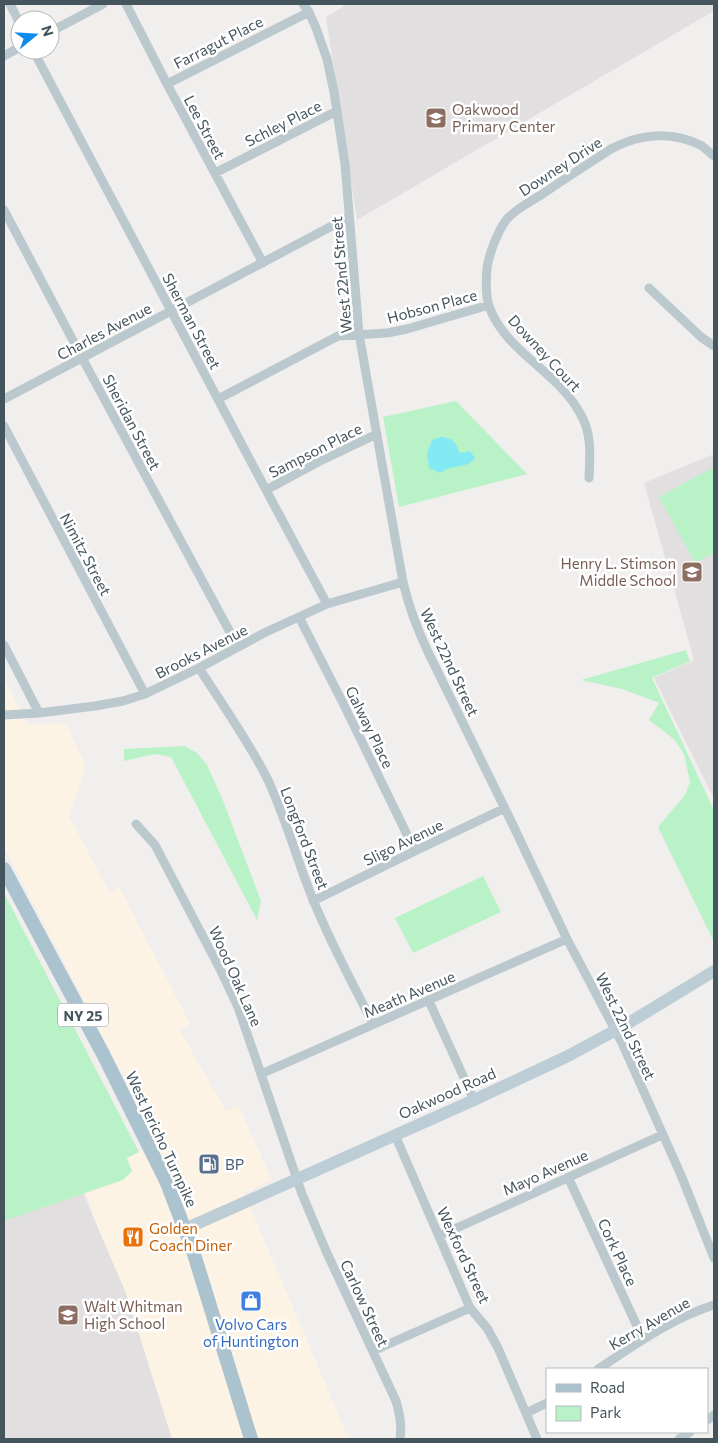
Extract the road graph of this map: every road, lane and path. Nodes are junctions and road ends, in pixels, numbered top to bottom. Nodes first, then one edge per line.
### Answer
1 (103, 4) edge
2 (126, 4) edge
3 (303, 4) edge
4 (309, 12) junction
5 (60, 27) edge
6 (38, 60) edge
7 (167, 84) junction
8 (338, 111) junction
9 (714, 156) edge
10 (215, 174) junction
11 (4, 210) edge
12 (349, 217) junction
13 (263, 262) junction
14 (650, 288) dead end
15 (488, 305) junction
16 (172, 311) junction
17 (359, 334) junction
18 (714, 346) edge
19 (82, 358) junction
20 (4, 399) edge
21 (218, 399) junction
22 (4, 426) edge
23 (376, 434) junction
24 (589, 478) dead end
25 (266, 490) junction
26 (403, 582) junction
27 (327, 604) junction
28 (299, 617) junction
29 (4, 645) edge
30 (238, 647) junction
31 (198, 668) junction
32 (145, 694) junction
33 (39, 713) junction
34 (4, 715) edge
35 (505, 808) junction
36 (136, 824) dead end
37 (415, 851) junction
38 (4, 870) edge
39 (313, 901) junction
40 (568, 940) junction
41 (714, 971) edge
42 (429, 1001) junction
43 (373, 1024) junction
44 (616, 1030) junction
45 (261, 1074) junction
46 (474, 1100) junction
47 (395, 1135) junction
48 (662, 1135) junction
49 (568, 1176) junction
50 (297, 1179) junction
51 (185, 1229) junction
52 (439, 1236) junction
53 (714, 1258) edge
54 (714, 1305) edge
55 (470, 1308) junction
56 (643, 1339) junction
57 (373, 1351) junction
58 (600, 1368) edge
59 (546, 1403) edge
60 (526, 1413) junction
61 (251, 1439) edge
62 (400, 1439) edge
63 (537, 1439) edge

1 - 5 street
2 - 7 street, Lee Street
3 - 4 street, West 22nd Street
4 - 7 street, Farragut Place
4 - 8 street, West 22nd Street
6 - 16 street, Sherman Street
7 - 10 street, Lee Street
8 - 10 street, Schley Place
8 - 12 street, West 22nd Street
9 - 15 street, Downey Drive
10 - 13 street, Lee Street
11 - 19 street, Sheridan Street
12 - 13 street, Charles Avenue
12 - 17 street, West 22nd Street
13 - 16 street, Charles Avenue
14 - 18 street
15 - 17 street, Hobson Place
15 - 24 street, Downey Court
16 - 19 street, Charles Avenue
16 - 21 street, Sherman Street
17 - 21 street, Hobson Place
17 - 23 street, West 22nd Street
19 - 20 street, Charles Avenue
19 - 30 street, Sheridan Street
21 - 25 street, Sherman Street
22 - 32 street, Nimitz Street
23 - 25 street, Sampson Place
23 - 26 street, West 22nd Street
25 - 27 street, Sherman Street
26 - 27 street, Brooks Avenue
26 - 35 street, West 22nd Street
27 - 28 street, Brooks Avenue
28 - 30 street, Brooks Avenue
28 - 37 street, Galway Place
29 - 33 street
30 - 31 street, Brooks Avenue
31 - 32 street, Brooks Avenue
31 - 39 street, Longford Street
32 - 33 street, Brooks Avenue
33 - 34 street, Brooks Avenue
35 - 37 street, Sligo Avenue
35 - 40 street, West 22nd Street
36 - 45 street, Wood Oak Lane
37 - 39 street, Sligo Avenue
38 - 51 main road, West Jericho Turnpike / NY 25
39 - 43 street, Longford Street
40 - 42 street, Meath Avenue
40 - 44 street, West 22nd Street
41 - 44 main road, Oakwood Road
42 - 43 street, Meath Avenue
42 - 46 street
43 - 45 street, Meath Avenue
44 - 46 main road, Oakwood Road
44 - 48 street, West 22nd Street
45 - 50 street, Wood Oak Lane
46 - 47 main road, Oakwood Road
47 - 50 main road, Oakwood Road
47 - 52 street, Wexford Street
48 - 49 street, Mayo Avenue
48 - 53 street, West 22nd Street
49 - 52 street, Mayo Avenue
49 - 56 street, Cork Place
50 - 51 main road, Oakwood Road
50 - 57 street, Carlow Street
51 - 61 main road, West Jericho Turnpike / NY 25
52 - 55 street, Wexford Street
54 - 56 street, Kerry Avenue
55 - 57 street
55 - 60 street, Wexford Street
56 - 58 street, Kerry Avenue
57 - 62 street, Carlow Street
59 - 60 street
60 - 63 street, Wexford Street

